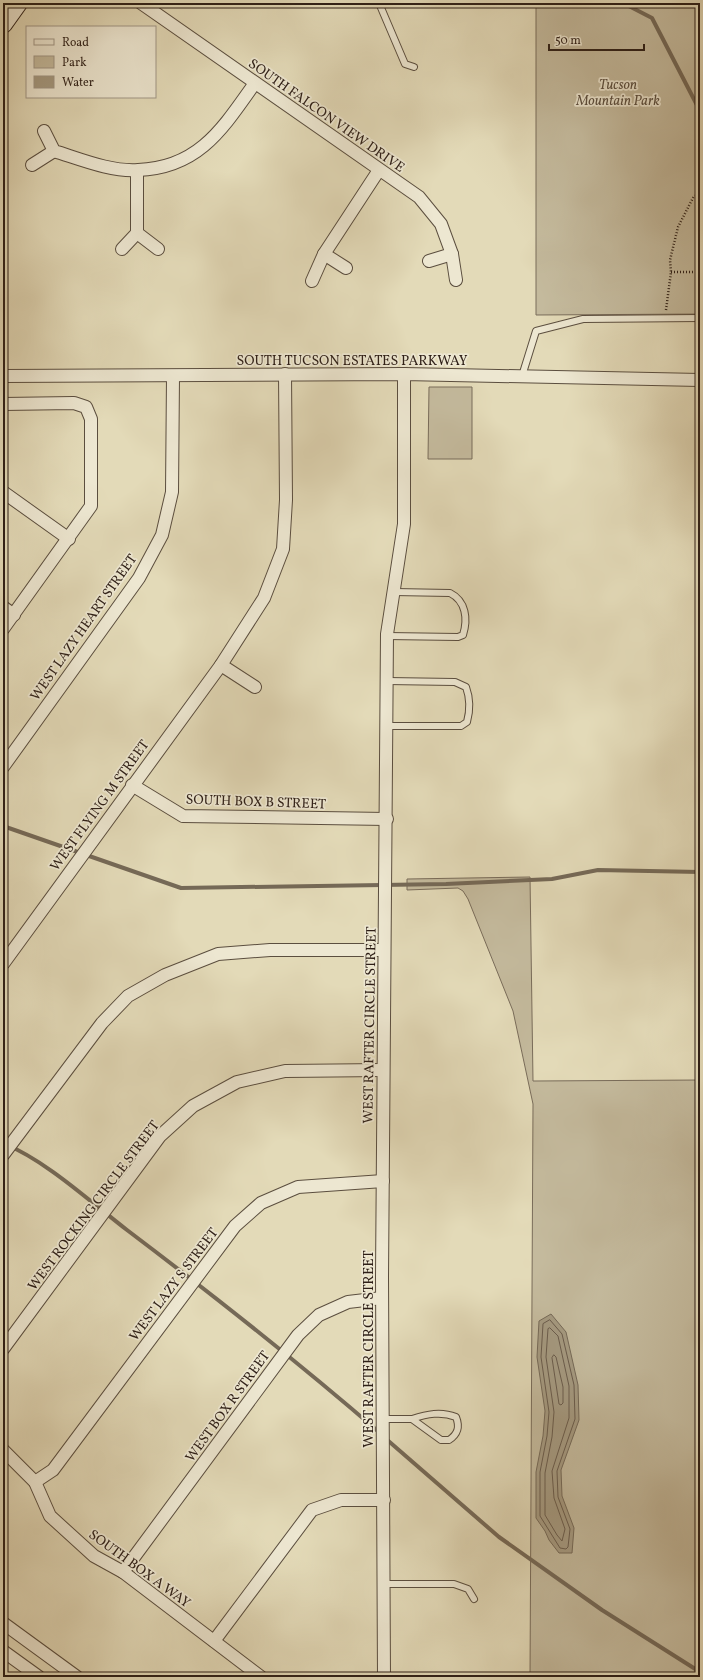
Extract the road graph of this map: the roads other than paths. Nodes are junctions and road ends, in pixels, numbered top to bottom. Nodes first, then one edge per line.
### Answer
1 (18, 3) edge
2 (141, 3) edge
3 (379, 3) edge
4 (3, 24) edge
5 (414, 67) dead end
6 (256, 83) junction
7 (44, 131) dead end
8 (54, 152) junction
9 (32, 165) dead end
10 (379, 170) junction
11 (137, 171) junction
12 (137, 232) junction
13 (122, 249) dead end
14 (158, 249) dead end
15 (324, 254) junction
16 (452, 254) junction
17 (429, 261) dead end
18 (346, 268) dead end
19 (456, 280) dead end
20 (312, 281) dead end
21 (700, 318) edge
22 (284, 374) junction
23 (404, 374) junction
24 (3, 376) edge
25 (522, 376) junction
26 (173, 377) junction
27 (700, 380) edge
28 (3, 404) edge
29 (3, 492) edge
30 (69, 539) junction
31 (394, 592) junction
32 (3, 607) edge
33 (14, 614) junction
34 (3, 629) edge
35 (387, 636) junction
36 (221, 665) junction
37 (387, 681) junction
38 (255, 687) dead end
39 (387, 726) junction
40 (3, 767) edge
41 (132, 786) junction
42 (387, 820) junction
43 (384, 950) junction
44 (3, 964) edge
45 (383, 1070) junction
46 (3, 1155) edge
47 (383, 1181) junction
48 (382, 1298) junction
49 (3, 1349) edge
50 (383, 1419) junction
51 (412, 1419) junction
52 (3, 1450) edge
53 (35, 1482) junction
54 (384, 1500) junction
55 (123, 1572) junction
56 (384, 1584) junction
57 (474, 1599) dead end
58 (3, 1623) edge
59 (214, 1640) junction
60 (3, 1651) edge
61 (74, 1676) edge
62 (39, 1677) edge
63 (261, 1677) edge
64 (384, 1677) edge

1 - 4 main road
2 - 6 street, SOUTH FALCON VIEW DRIVE
3 - 5 lane
6 - 10 street, SOUTH FALCON VIEW DRIVE
6 - 11 street
7 - 8 street
8 - 9 street
8 - 11 street
10 - 15 street
10 - 16 street, SOUTH FALCON VIEW DRIVE
11 - 12 street
12 - 13 street
12 - 14 street
15 - 18 street
15 - 20 street
16 - 17 street
16 - 19 street, SOUTH FALCON VIEW DRIVE
21 - 25 lane
22 - 23 street, SOUTH TUCSON ESTATES PARKWAY
22 - 26 street, SOUTH TUCSON ESTATES PARKWAY
22 - 36 street, WEST FLYING M STREET
23 - 25 street, SOUTH TUCSON ESTATES PARKWAY
23 - 31 street, WEST RAFTER CIRCLE STREET
24 - 26 street, SOUTH TUCSON ESTATES PARKWAY
25 - 27 street, SOUTH TUCSON ESTATES PARKWAY
26 - 40 street, WEST LAZY HEART STREET
28 - 30 street
29 - 30 street
30 - 33 street
31 - 35 street, WEST RAFTER CIRCLE STREET
31 - 35 lane
32 - 33 street
33 - 34 street
35 - 37 street, WEST RAFTER CIRCLE STREET
36 - 38 street
36 - 41 street, WEST FLYING M STREET
37 - 39 street, WEST RAFTER CIRCLE STREET
37 - 39 lane
39 - 42 street, WEST RAFTER CIRCLE STREET
41 - 42 street, SOUTH BOX B STREET
41 - 44 street, WEST FLYING M STREET
42 - 43 street, WEST RAFTER CIRCLE STREET
43 - 45 street, WEST RAFTER CIRCLE STREET
43 - 46 street
45 - 47 street, WEST RAFTER CIRCLE STREET
45 - 49 street, WEST ROCKING CIRCLE STREET
47 - 48 street, WEST RAFTER CIRCLE STREET
47 - 53 street, WEST LAZY S STREET
48 - 50 street, WEST RAFTER CIRCLE STREET
48 - 55 street, WEST BOX R STREET
50 - 51 lane
50 - 54 street, WEST RAFTER CIRCLE STREET
51 - 51 lane
52 - 53 street, SOUTH BOX A WAY
53 - 55 street, SOUTH BOX A WAY
54 - 56 street, WEST RAFTER CIRCLE STREET
54 - 59 street
55 - 59 street, SOUTH BOX A WAY
56 - 57 lane
56 - 64 street, WEST RAFTER CIRCLE STREET
58 - 61 street
59 - 63 street, SOUTH BOX A WAY
60 - 62 street

